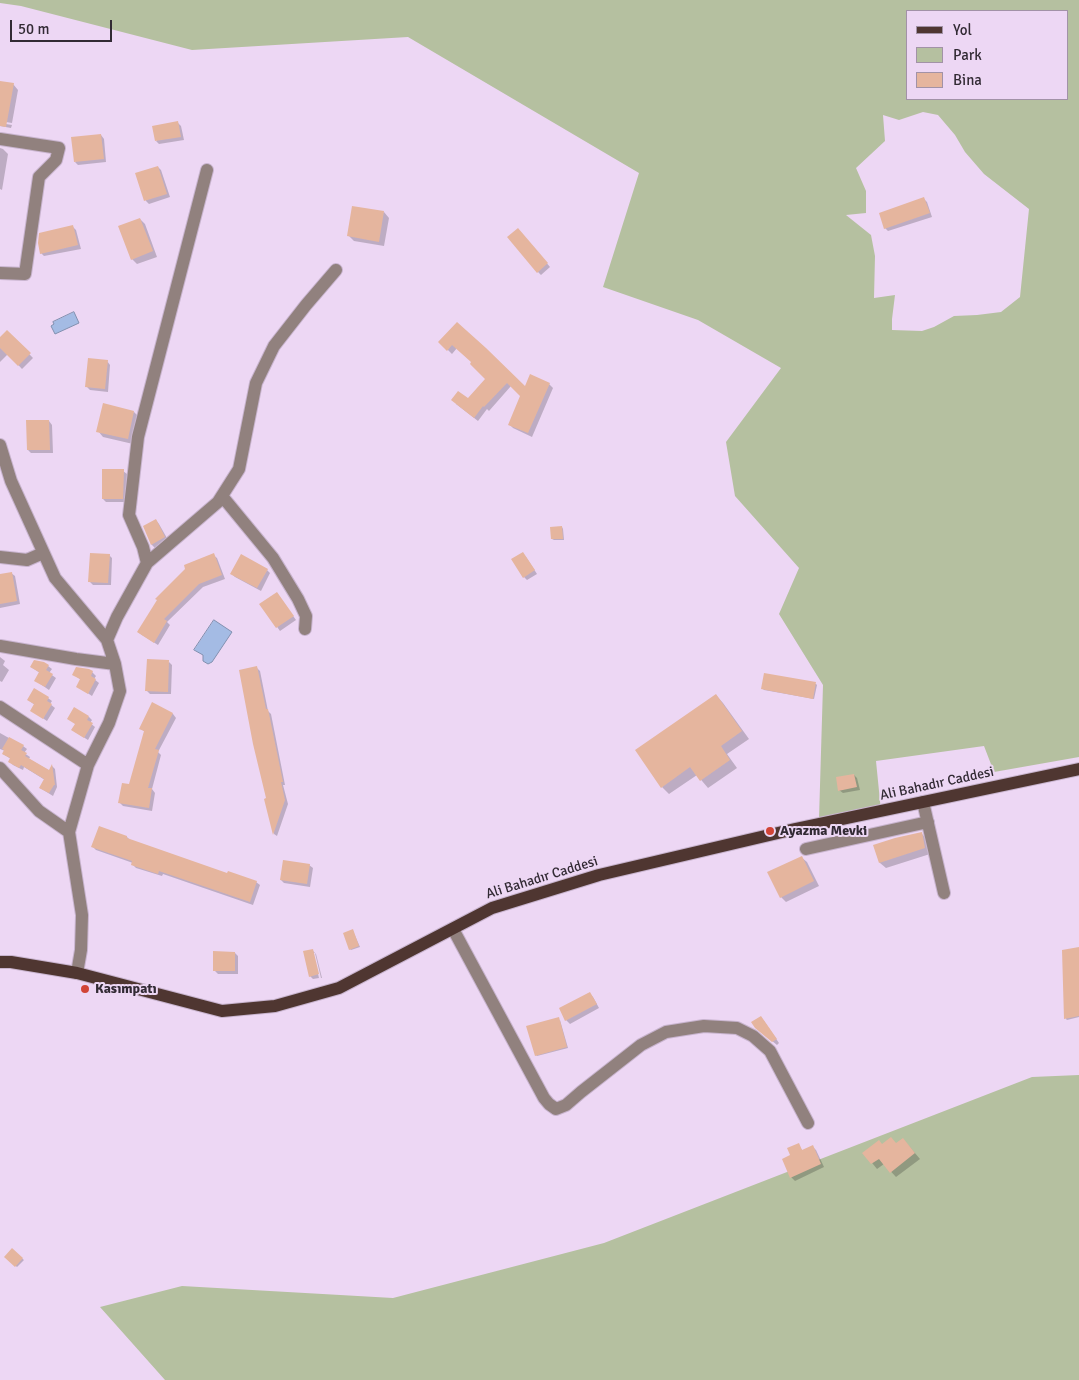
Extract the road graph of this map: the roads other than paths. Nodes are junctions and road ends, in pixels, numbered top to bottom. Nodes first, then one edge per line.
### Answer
1 (0, 139) edge
2 (207, 170) dead end
3 (336, 270) dead end
4 (0, 273) edge
5 (0, 445) edge
6 (222, 496) junction
7 (43, 553) junction
8 (0, 557) edge
9 (147, 563) junction
10 (305, 629) dead end
11 (107, 640) junction
12 (0, 646) edge
13 (114, 664) junction
14 (0, 707) edge
15 (88, 765) junction
16 (0, 768) edge
17 (1079, 770) edge
18 (923, 802) junction
19 (928, 822) junction
20 (69, 832) junction
21 (806, 848) dead end
22 (944, 893) dead end
23 (453, 929) junction
24 (0, 962) edge
25 (78, 974) junction
26 (808, 1123) dead end

1 - 4 street
2 - 9 street
3 - 6 street
5 - 7 street
6 - 9 street
6 - 10 street
7 - 8 street
7 - 11 street
9 - 11 street
11 - 13 street
12 - 13 street
13 - 15 street
14 - 15 street
15 - 20 street
16 - 20 street
17 - 18 main road, Ali Bahadır Caddesi
18 - 19 street
18 - 23 main road, Ali Bahadır Caddesi
19 - 21 street
19 - 22 street
20 - 25 street
23 - 25 main road, Ali Bahadır Caddesi
23 - 26 street
24 - 25 main road, Ali Bahadır Caddesi

